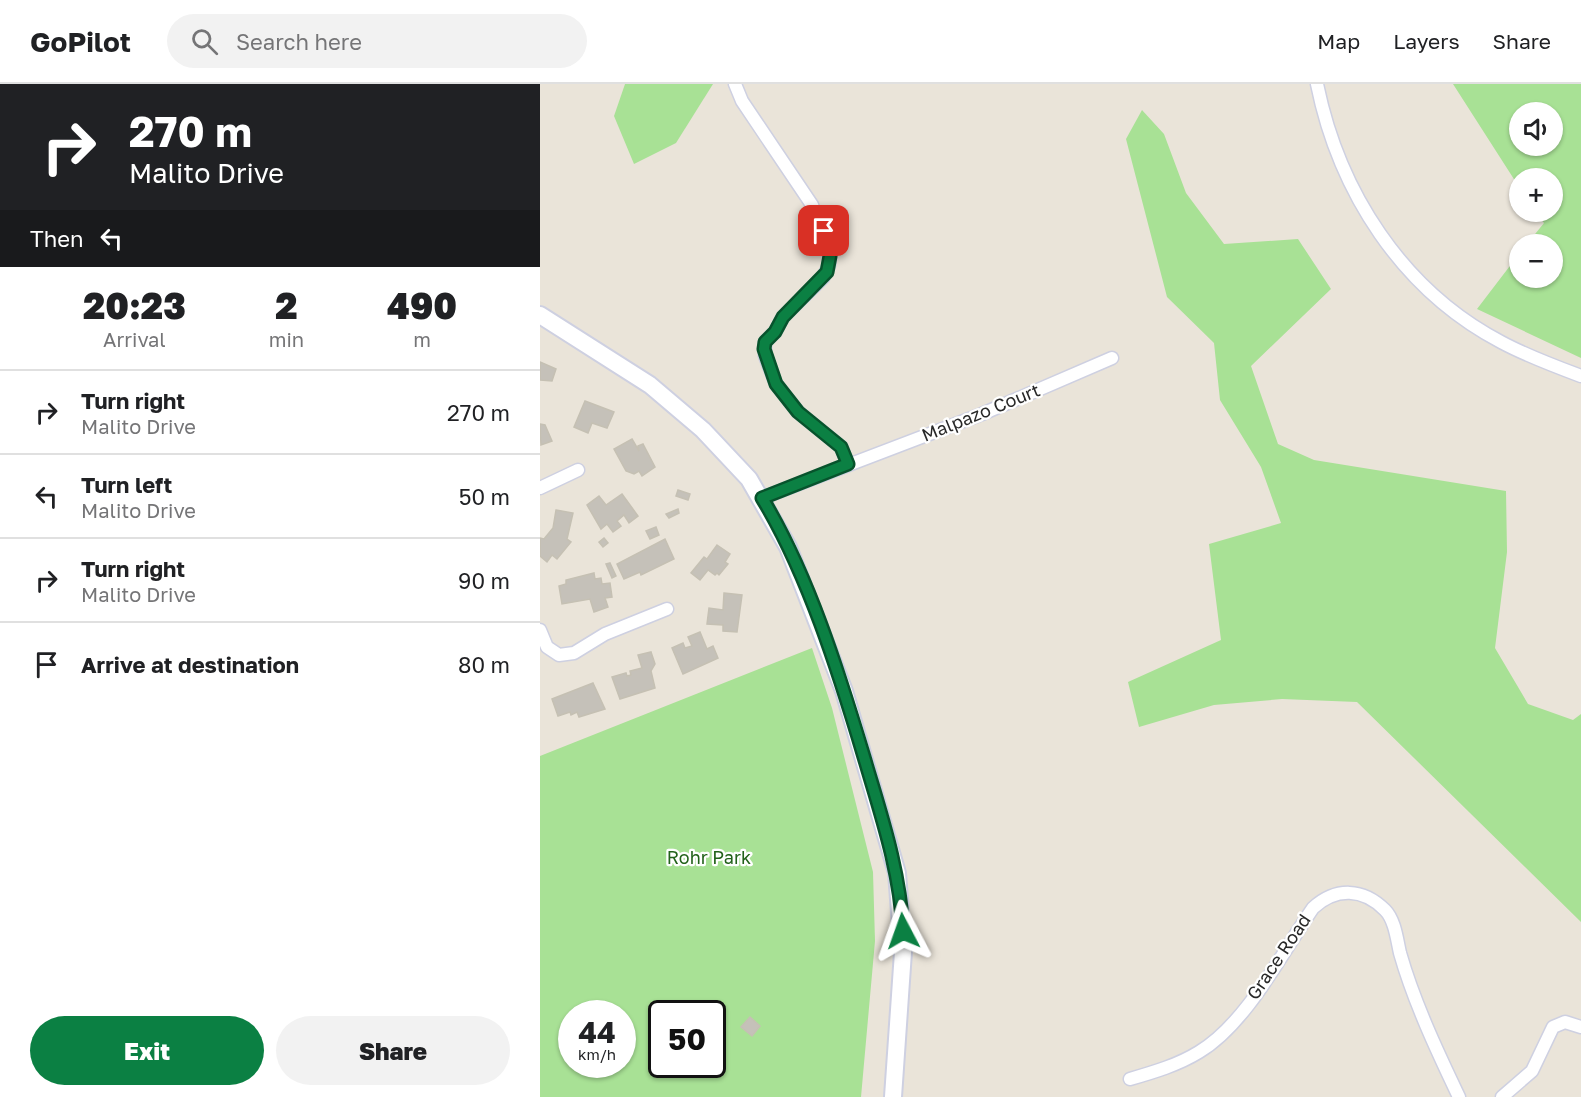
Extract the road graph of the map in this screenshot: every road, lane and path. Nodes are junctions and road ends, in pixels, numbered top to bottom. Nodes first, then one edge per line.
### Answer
1 (735, 84) edge
2 (1317, 84) edge
3 (540, 315) edge
4 (1112, 358) dead end
5 (1581, 376) edge
6 (848, 464) junction
7 (579, 470) dead end
8 (540, 488) edge
9 (762, 498) junction
10 (668, 609) dead end
11 (542, 636) edge
12 (1581, 1027) edge
13 (1130, 1079) dead end
14 (893, 1097) edge
15 (1459, 1097) edge
16 (1502, 1097) edge

1 - 6 street
2 - 5 street
3 - 9 main road
4 - 6 street, Malpazo Court
6 - 9 street, Malpazo Court
7 - 8 street
9 - 14 main road
10 - 11 street
12 - 16 street
13 - 15 street, Grace Road

